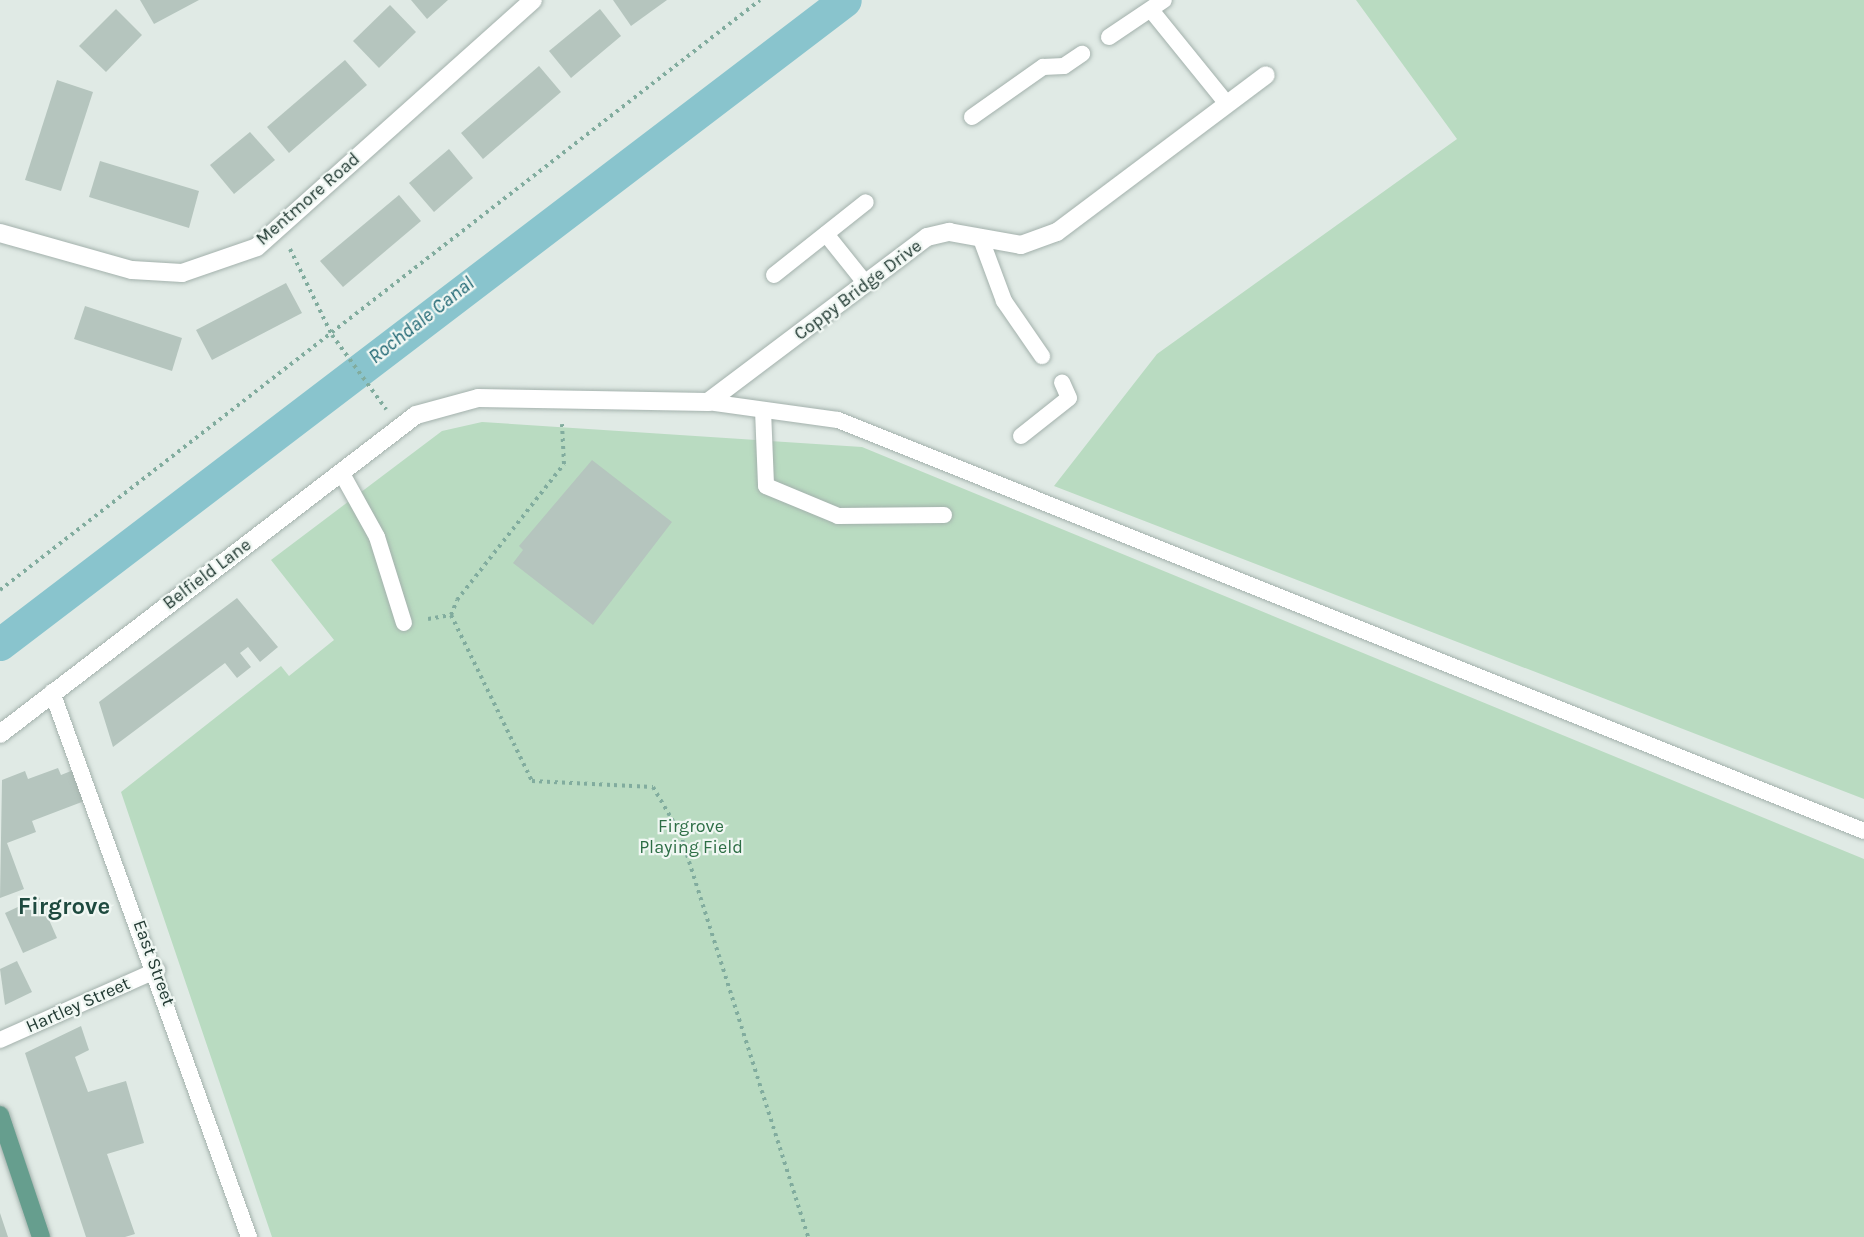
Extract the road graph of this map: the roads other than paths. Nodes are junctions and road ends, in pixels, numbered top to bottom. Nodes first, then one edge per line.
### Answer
1 (533, 0) edge
2 (1157, 5) edge
3 (1109, 37) dead end
4 (1082, 54) dead end
5 (1266, 75) dead end
6 (1227, 104) junction
7 (972, 117) dead end
8 (866, 202) dead end
9 (0, 233) edge
10 (826, 234) junction
11 (981, 239) junction
12 (774, 275) dead end
13 (866, 284) junction
14 (1042, 356) dead end
15 (1062, 382) dead end
16 (708, 402) junction
17 (763, 410) junction
18 (1021, 436) dead end
19 (341, 472) junction
20 (944, 515) dead end
21 (404, 623) road end
22 (52, 692) junction
23 (0, 734) edge
24 (1864, 831) edge
25 (157, 970) junction
26 (0, 1040) edge
27 (0, 1115) edge
28 (41, 1237) edge
29 (249, 1237) edge

1 - 9 street, Mentmore Road
2 - 3 lane
2 - 6 lane
4 - 7 lane
5 - 6 street, Coppy Bridge Drive
6 - 11 street, Coppy Bridge Drive
8 - 10 lane
10 - 12 lane
10 - 13 lane
11 - 13 street, Coppy Bridge Drive
11 - 14 lane
13 - 16 street, Coppy Bridge Drive
15 - 18 lane
16 - 17 lane
16 - 19 street, Belfield Lane
17 - 20 lane
17 - 24 lane
19 - 21 lane
19 - 22 street, Belfield Lane
22 - 23 street, Belfield Lane
22 - 25 lane, East Street
25 - 26 lane, Hartley Street
25 - 29 lane, East Street
27 - 28 main road

